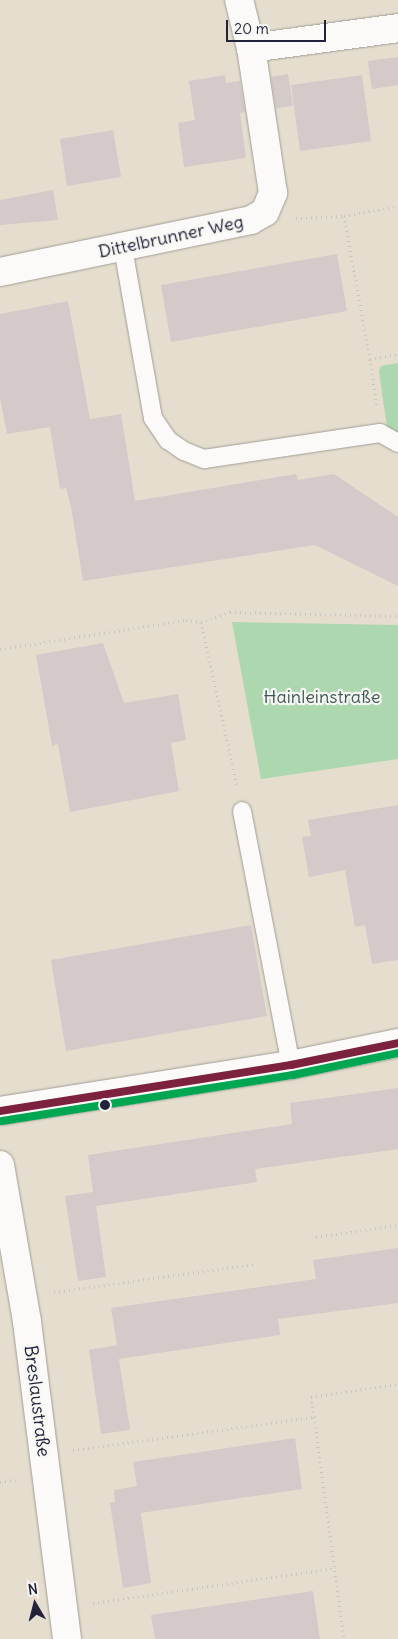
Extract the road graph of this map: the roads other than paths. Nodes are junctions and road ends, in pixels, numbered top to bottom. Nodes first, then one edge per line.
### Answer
1 (239, 0) edge
2 (398, 28) edge
3 (251, 48) junction
4 (123, 248) junction
5 (0, 272) edge
6 (398, 443) edge
7 (242, 811) road end
8 (398, 1043) edge
9 (291, 1065) junction
10 (0, 1111) edge
11 (0, 1165) edge
12 (67, 1639) edge

1 - 3 street, Dittelbrunner Weg
2 - 3 street
3 - 4 street, Dittelbrunner Weg
4 - 5 street, Dittelbrunner Weg
4 - 6 lane
7 - 9 lane
8 - 9 street
9 - 10 street
11 - 12 street, Breslaustraße

